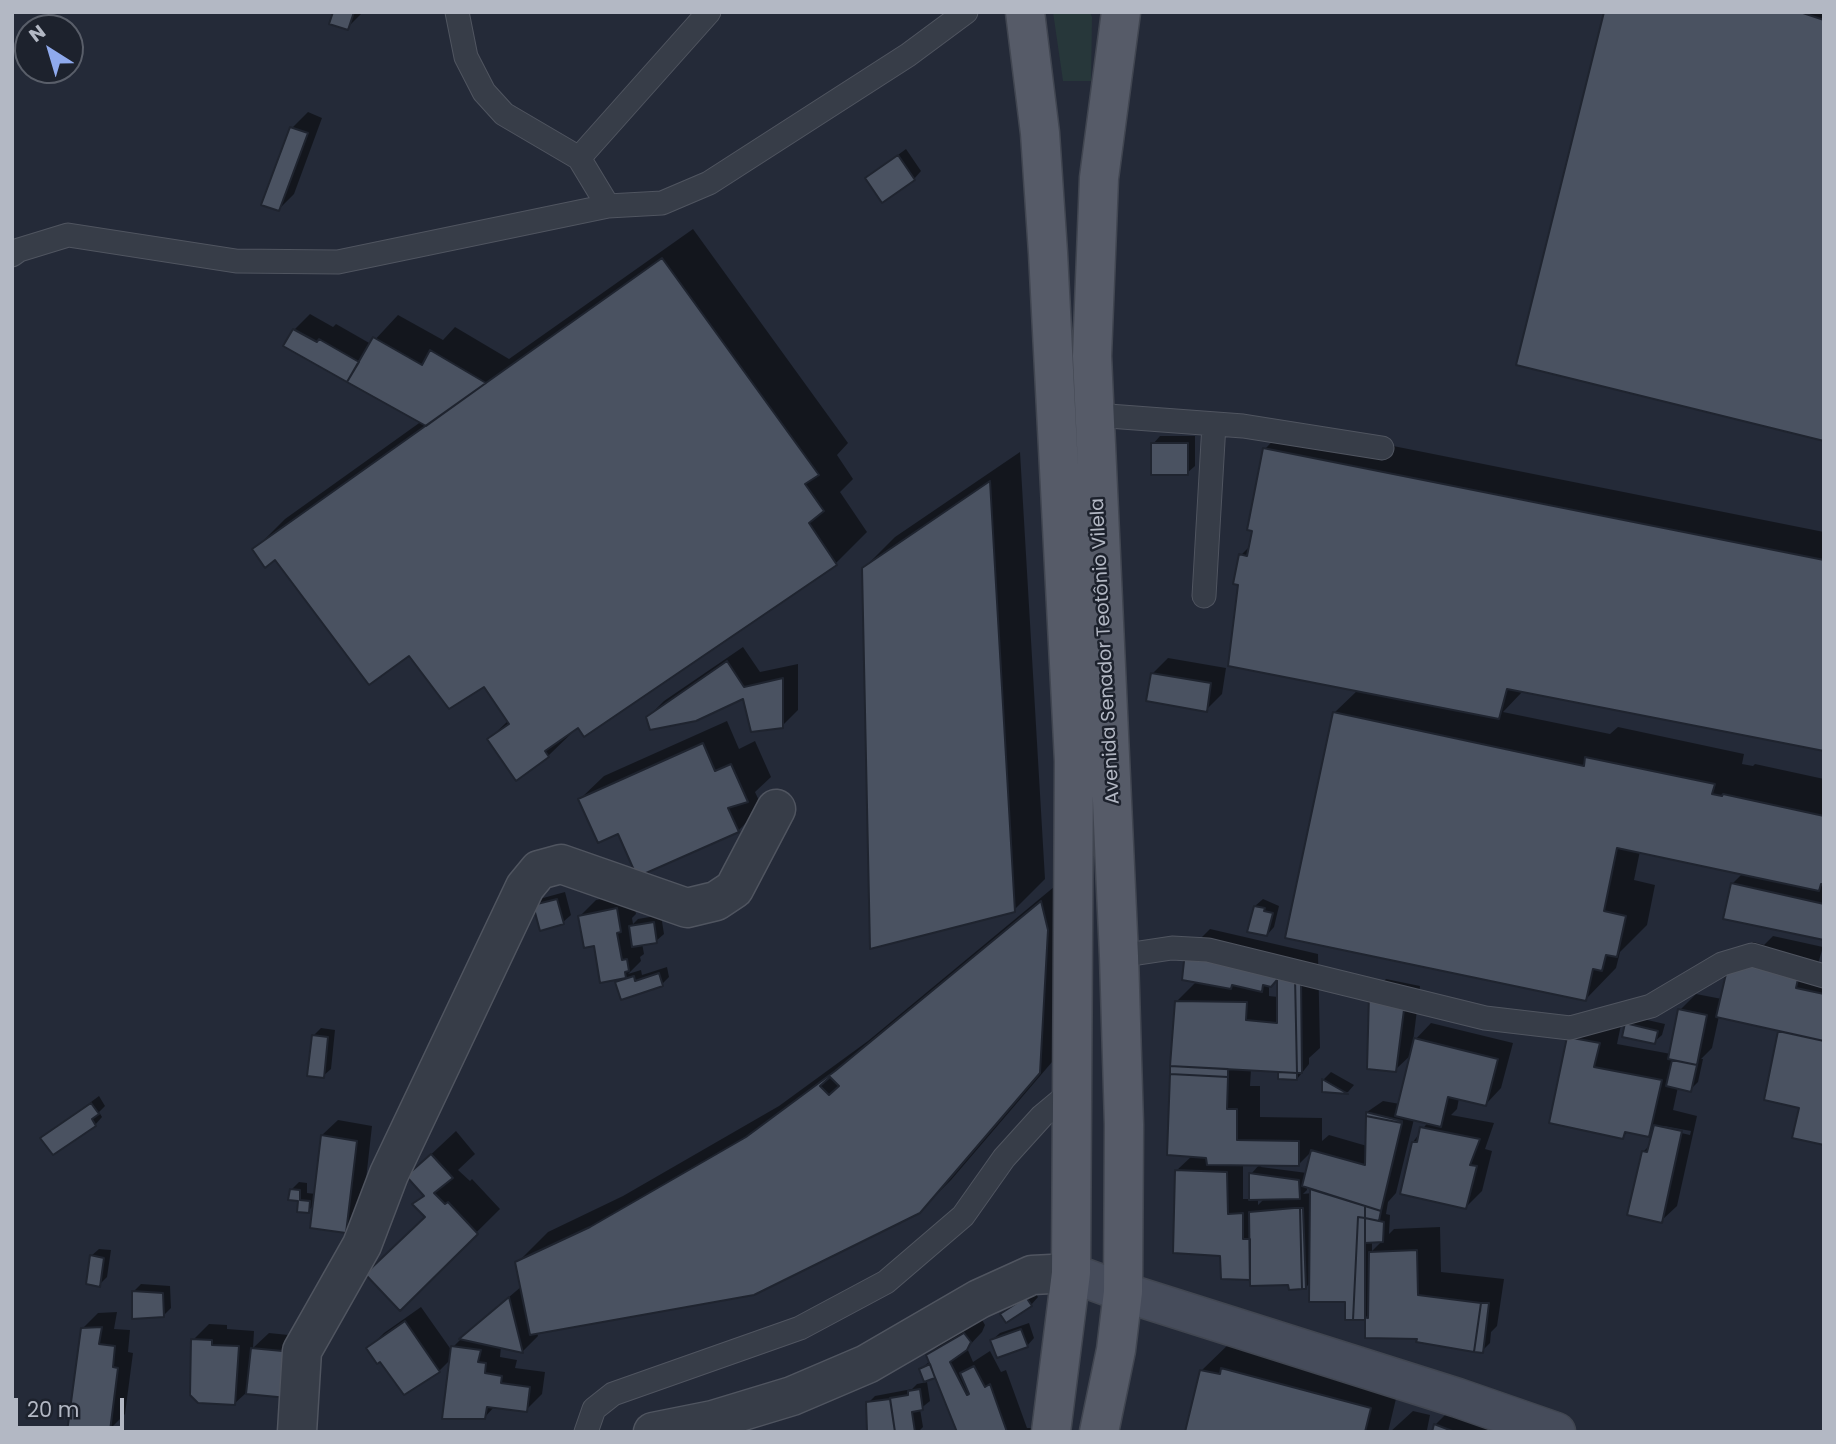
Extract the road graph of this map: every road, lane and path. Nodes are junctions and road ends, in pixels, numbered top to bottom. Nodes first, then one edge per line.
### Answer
1 (457, 12) edge
2 (709, 12) edge
3 (966, 12) edge
4 (1025, 12) edge
5 (1121, 12) edge
6 (579, 158) junction
7 (608, 206) junction
8 (12, 255) edge
9 (1095, 415) junction
10 (1214, 424) junction
11 (1382, 448) dead end
12 (1204, 596) dead end
13 (776, 809) dead end
14 (1119, 956) junction
15 (1824, 976) edge
16 (1072, 1091) junction
17 (1071, 1273) junction
18 (1124, 1292) junction
19 (297, 1432) edge
20 (586, 1432) edge
21 (653, 1432) edge
22 (1051, 1432) edge
23 (1099, 1432) edge
24 (1556, 1432) edge

1 - 6 lane
2 - 6 lane
3 - 7 lane
4 - 16 main road, Avenida Senador Teotônio Vilela
5 - 9 main road, Avenida Senador Teotônio Vilela
6 - 7 lane
7 - 8 lane
9 - 10 lane
9 - 14 main road, Avenida Senador Teotônio Vilela
10 - 11 lane
10 - 12 lane
13 - 19 street
14 - 15 lane
14 - 18 main road, Avenida Senador Teotônio Vilela
16 - 17 main road, Avenida Senador Teotônio Vilela
16 - 20 lane
17 - 18 main road
17 - 21 street
17 - 22 main road, Avenida Senador Teotônio Vilela
18 - 23 main road, Avenida Senador Teotônio Vilela
18 - 24 main road

